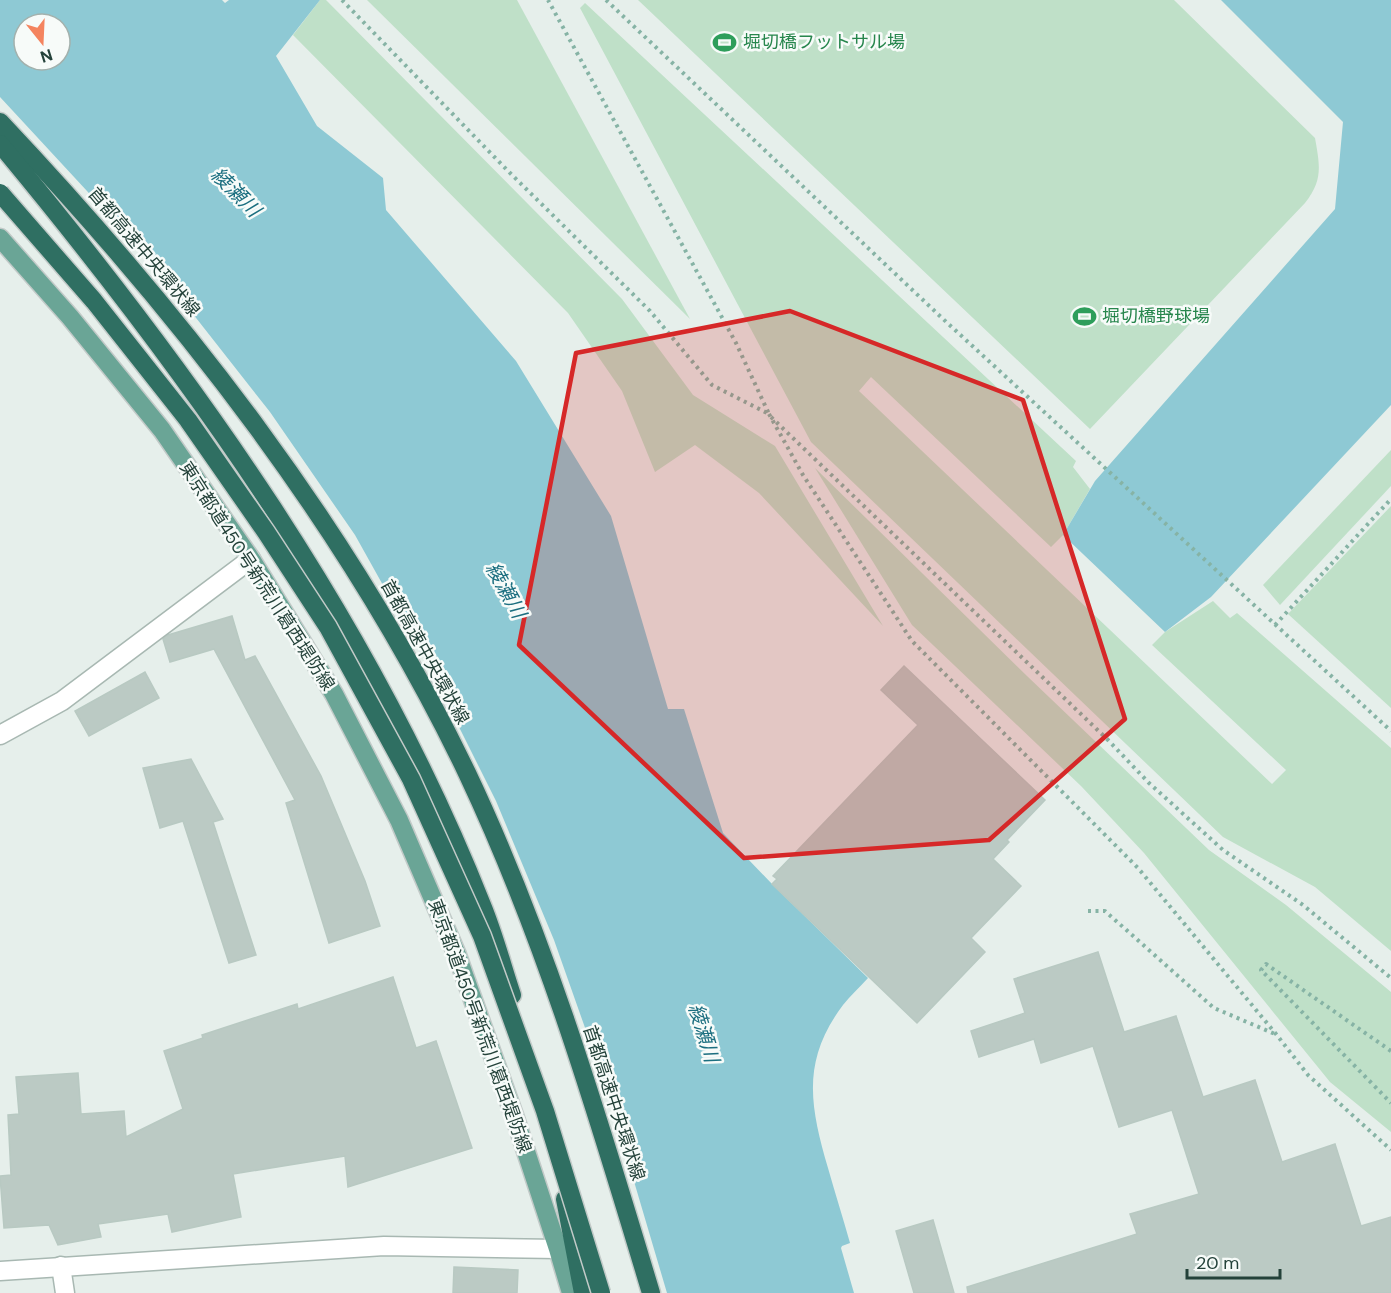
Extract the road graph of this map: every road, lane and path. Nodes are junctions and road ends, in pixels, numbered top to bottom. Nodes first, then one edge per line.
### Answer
1 (342, 0) edge
2 (548, 0) edge
3 (606, 0) edge
4 (0, 122) edge
5 (0, 144) edge
6 (0, 193) edge
7 (0, 238) edge
8 (769, 414) junction
9 (1391, 499) edge
10 (251, 559) junction
11 (1275, 625) junction
12 (1391, 731) edge
13 (0, 735) edge
14 (1088, 911) dead end
15 (1391, 978) edge
16 (1276, 1034) junction
17 (1391, 1051) edge
18 (1391, 1102) edge
19 (1391, 1150) edge
20 (558, 1249) junction
21 (61, 1266) junction
22 (0, 1271) edge
23 (65, 1293) edge
24 (571, 1293) edge
25 (583, 1293) edge
26 (600, 1293) edge
27 (651, 1293) edge

1 - 8 path
2 - 8 path
3 - 11 path
4 - 27 highway, 首都高速中央環状線
5 - 25 highway, bridge
6 - 26 highway, bridge
7 - 10 main road, 東京都道450号新荒川葛西堤防線
8 - 15 path
8 - 16 path
9 - 11 path
10 - 13 street
10 - 20 main road, 東京都道450号新荒川葛西堤防線
11 - 12 path
14 - 16 path
16 - 19 path
17 - 18 path
20 - 21 street
20 - 24 main road, 東京都道450号新荒川葛西堤防線
21 - 22 street
21 - 23 street

